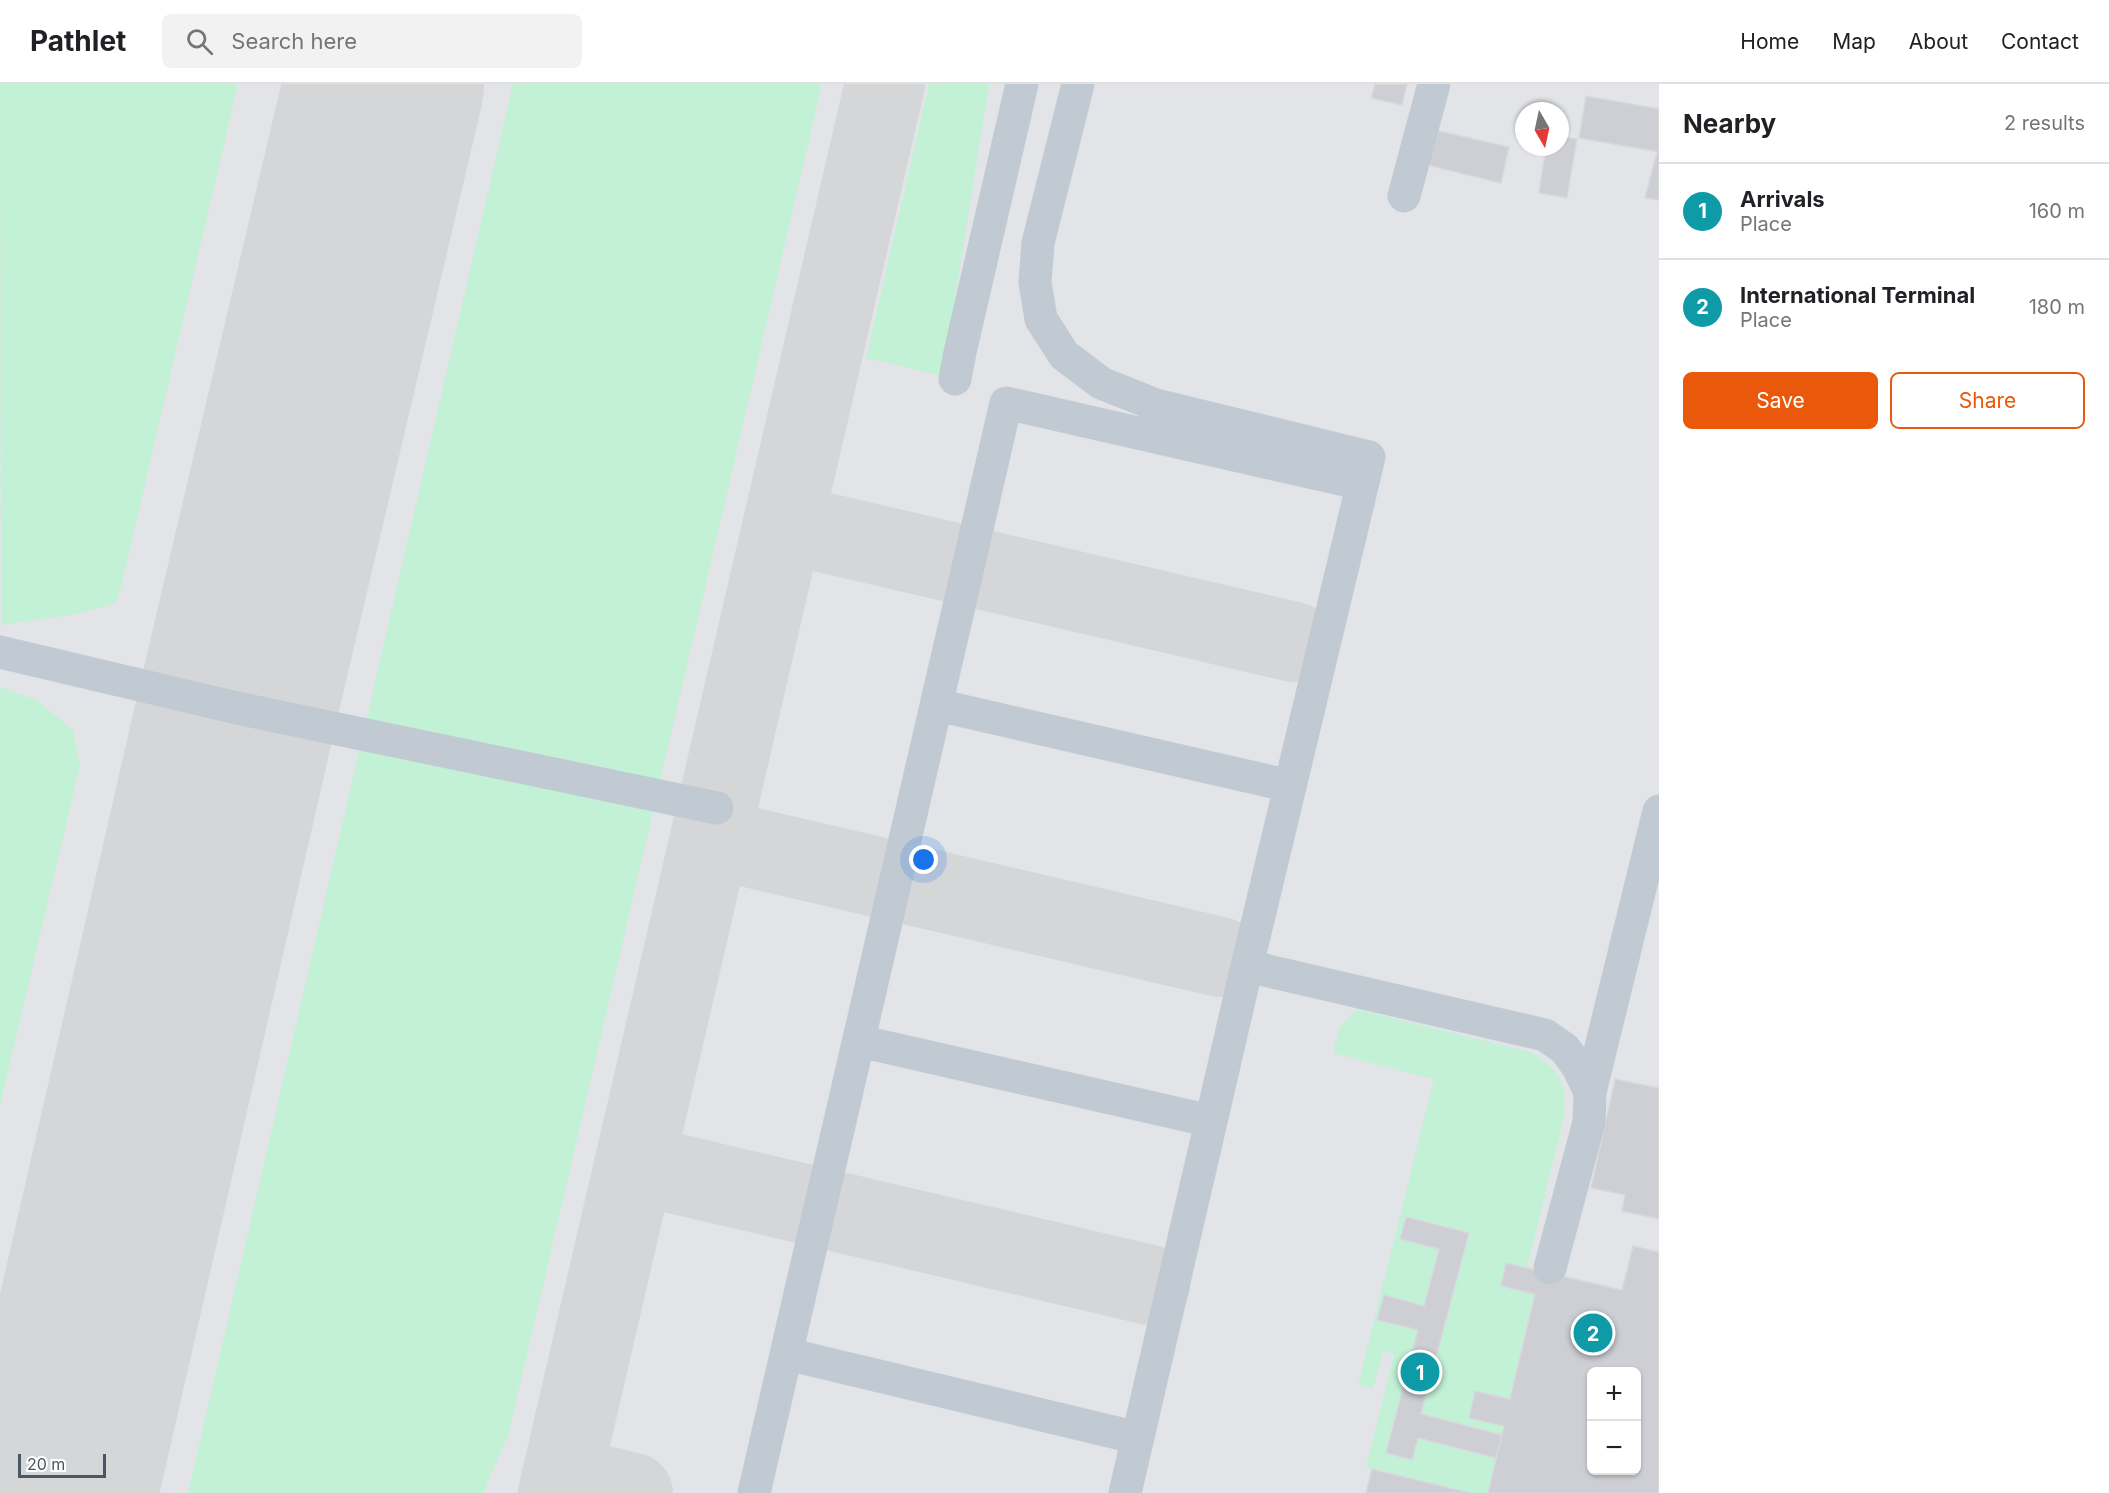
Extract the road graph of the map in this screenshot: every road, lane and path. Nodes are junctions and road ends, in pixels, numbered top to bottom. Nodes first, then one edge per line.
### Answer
1 (1022, 84) edge
2 (1078, 84) edge
3 (1434, 84) edge
4 (1404, 196) dead end
5 (955, 379) dead end
6 (1362, 484) junction
7 (0, 652) edge
8 (937, 705) junction
9 (1290, 786) junction
10 (717, 808) dead end
11 (1659, 811) edge
12 (1247, 966) junction
13 (859, 1041) junction
14 (1590, 1092) junction
15 (1211, 1121) junction
16 (1550, 1268) dead end
17 (787, 1354) junction
18 (1138, 1438) junction
19 (754, 1493) edge
20 (1125, 1493) edge

1 - 5 lane
2 - 6 lane
3 - 4 lane
6 - 8 lane
6 - 9 lane
7 - 10 lane
8 - 9 lane
8 - 13 lane
9 - 12 lane
11 - 14 lane
12 - 14 lane
12 - 15 lane
13 - 15 lane
13 - 17 lane
14 - 16 lane
15 - 18 lane
17 - 18 lane
17 - 19 lane
18 - 20 lane

